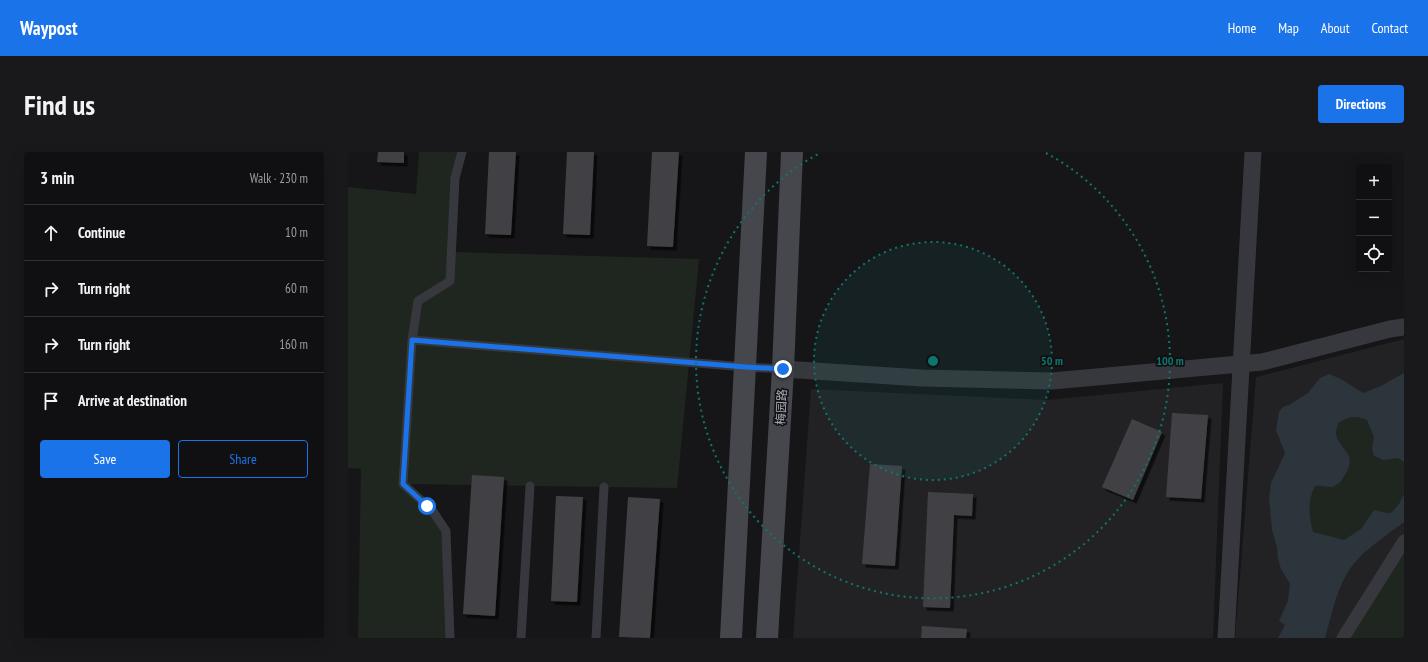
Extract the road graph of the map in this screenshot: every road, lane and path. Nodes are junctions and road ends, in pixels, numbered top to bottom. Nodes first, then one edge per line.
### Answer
1 (462, 152) edge
2 (756, 152) edge
3 (792, 152) edge
4 (1252, 152) edge
5 (1404, 327) edge
6 (412, 340) junction
7 (1240, 364) junction
8 (746, 367) junction
9 (783, 369) junction
10 (530, 486) dead end
11 (604, 487) dead end
12 (1404, 541) edge
13 (450, 638) edge
14 (521, 638) edge
15 (596, 638) edge
16 (731, 638) edge
17 (767, 638) edge
18 (1226, 638) edge
19 (1343, 638) edge

1 - 6 lane
2 - 8 main road
3 - 9 main road, 梅园路
4 - 7 street
5 - 7 street
6 - 8 lane
6 - 13 lane
7 - 9 street
7 - 18 street
8 - 9 lane
8 - 16 main road
9 - 17 main road, 梅园路
10 - 14 lane
11 - 15 lane
12 - 19 street

